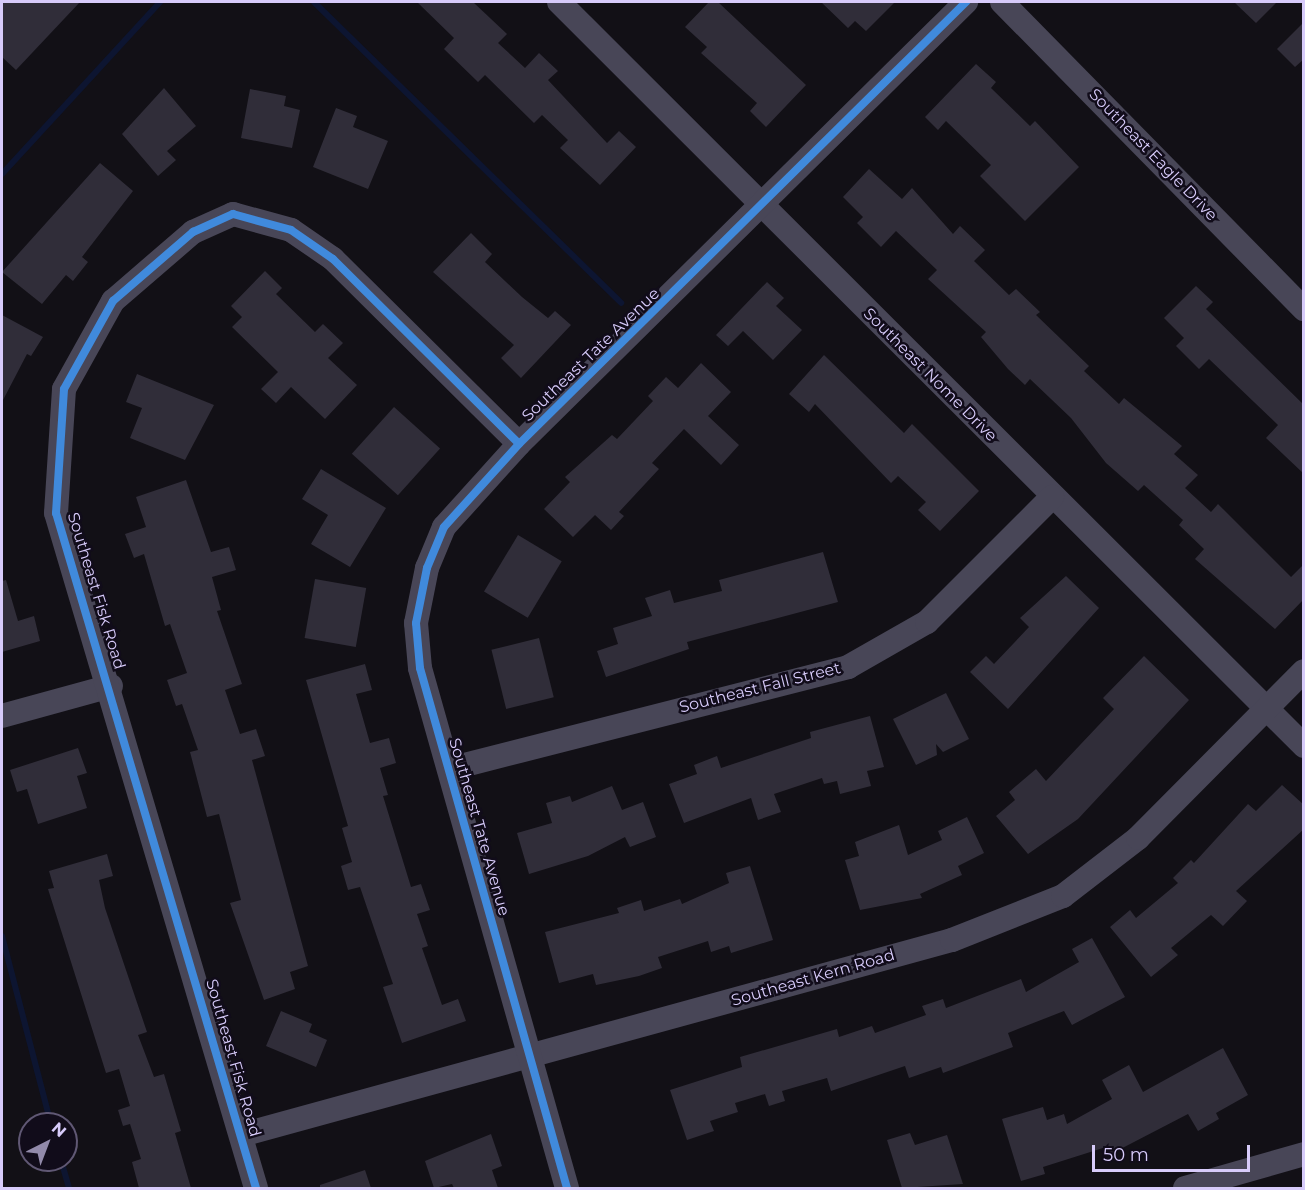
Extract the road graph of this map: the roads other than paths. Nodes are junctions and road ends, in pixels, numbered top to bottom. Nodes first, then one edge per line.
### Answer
1 (559, 2) edge
2 (966, 2) edge
3 (1002, 2) edge
4 (763, 206) junction
5 (1304, 309) edge
6 (519, 444) junction
7 (1052, 497) junction
8 (1304, 672) edge
9 (111, 687) junction
10 (1265, 707) junction
11 (2, 716) edge
12 (1304, 746) edge
13 (449, 769) junction
14 (531, 1060) junction
15 (241, 1135) junction
16 (1304, 1154) edge
17 (256, 1188) edge
18 (567, 1188) edge
19 (1185, 1188) edge

1 - 4 street, Southeast Nome Drive
2 - 4 street, Southeast Tate Avenue
3 - 5 street, Southeast Eagle Drive
4 - 6 street, Southeast Tate Avenue
4 - 7 street, Southeast Nome Drive
6 - 9 street, Southeast Fisk Road
6 - 13 street, Southeast Tate Avenue
7 - 10 street, Southeast Nome Drive
7 - 13 street, Southeast Fall Street
8 - 10 street, Southeast Kern Road
9 - 11 street
9 - 15 street, Southeast Fisk Road
10 - 12 street, Southeast Nome Drive
10 - 14 street, Southeast Kern Road
13 - 14 street, Southeast Tate Avenue
14 - 15 street, Southeast Kern Road
14 - 18 street, Southeast Tate Avenue
15 - 17 street, Southeast Fisk Road
16 - 19 street

